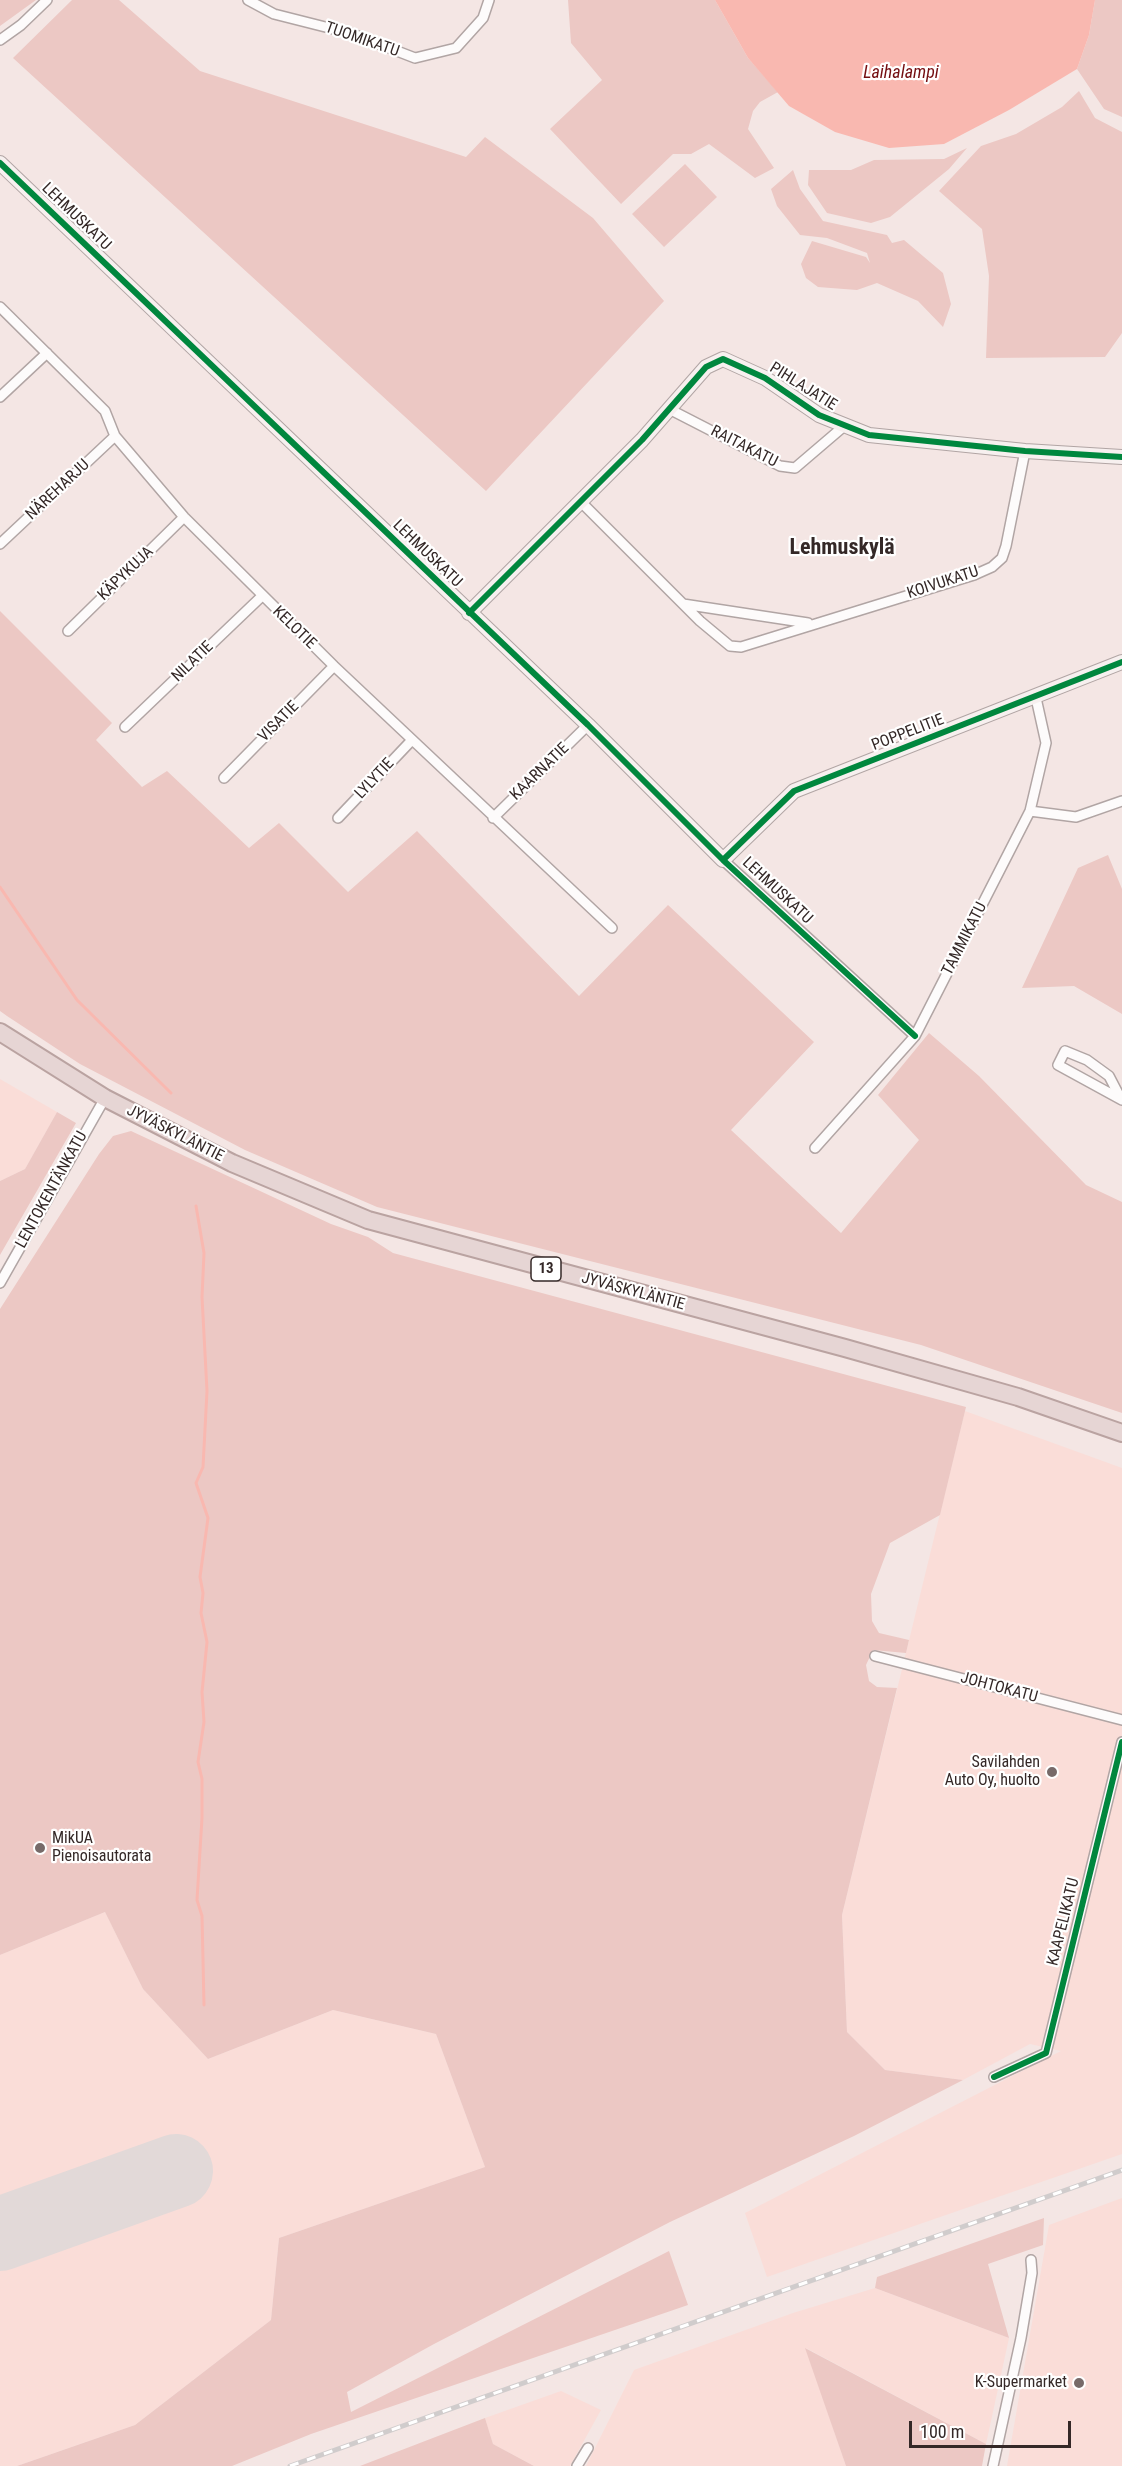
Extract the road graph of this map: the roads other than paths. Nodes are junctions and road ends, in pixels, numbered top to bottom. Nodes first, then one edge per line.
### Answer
1 (47, 0) edge
2 (248, 0) edge
3 (489, 0) edge
4 (0, 40) edge
5 (0, 162) edge
6 (0, 307) edge
7 (47, 353) junction
8 (0, 397) edge
9 (669, 409) junction
10 (843, 427) junction
11 (115, 436) junction
12 (1025, 452) junction
13 (1122, 457) edge
14 (580, 501) junction
15 (184, 517) junction
16 (0, 544) edge
17 (262, 596) junction
18 (683, 604) junction
19 (469, 613) junction
20 (810, 624) junction
21 (68, 631) dead end
22 (1122, 662) edge
23 (334, 666) junction
24 (1036, 698) junction
25 (588, 725) junction
26 (125, 727) dead end
27 (411, 741) junction
28 (224, 778) dead end
29 (1122, 801) edge
30 (1030, 811) junction
31 (338, 818) dead end
32 (493, 818) junction
33 (723, 860) junction
34 (612, 928) dead end
35 (0, 1032) edge
36 (915, 1036) junction
37 (105, 1098) junction
38 (1122, 1100) edge
39 (814, 1148) dead end
40 (0, 1283) edge
41 (1122, 1433) edge
42 (875, 1656) dead end
43 (1122, 1720) edge
44 (1122, 1742) edge
45 (994, 2077) dead end
46 (1031, 2260) dead end
47 (588, 2448) dead end
48 (577, 2466) edge
49 (993, 2466) edge

1 - 4 street
2 - 3 street, TUOMIKATU
5 - 19 street, LEHMUSKATU
6 - 7 street, KELOTIE
7 - 8 street
7 - 11 street, KELOTIE
9 - 10 street, RAITAKATU
9 - 10 street, PIHLAJATIE
9 - 14 street, PIHLAJATIE
10 - 12 street, PIHLAJATIE
11 - 15 street, KELOTIE
11 - 16 street, NÄREHARJU
12 - 13 street, PIHLAJATIE
12 - 20 street, KOIVUKATU
14 - 18 street, KOIVUKATU
14 - 19 street, PIHLAJATIE
15 - 17 street, KELOTIE
15 - 21 street, KÄPYKUJA
17 - 23 street, KELOTIE
17 - 26 street, NILATIE
18 - 20 street, KOIVUKATU
18 - 20 street, KOIVUKATU
19 - 25 street, LEHMUSKATU
22 - 24 street, POPPELITIE
23 - 27 street, KELOTIE
23 - 28 street, VISATIE
24 - 30 street, TAMMIKATU
24 - 33 street, POPPELITIE
25 - 32 street, KAARNATIE
25 - 33 street, LEHMUSKATU
27 - 31 street, LYLYTIE
27 - 32 street, KELOTIE
29 - 30 street
30 - 36 street, TAMMIKATU
32 - 34 street, KELOTIE
33 - 36 street, LEHMUSKATU
35 - 37 highway, JYVÄSKYLÄNTIE / 13
36 - 39 street, TAMMIKATU
37 - 40 street, LENTOKENTÄNKATU
37 - 41 highway, JYVÄSKYLÄNTIE / 13
38 - 38 street
42 - 43 street, JOHTOKATU
44 - 45 street, KAAPELIKATU
46 - 49 street
47 - 48 street

